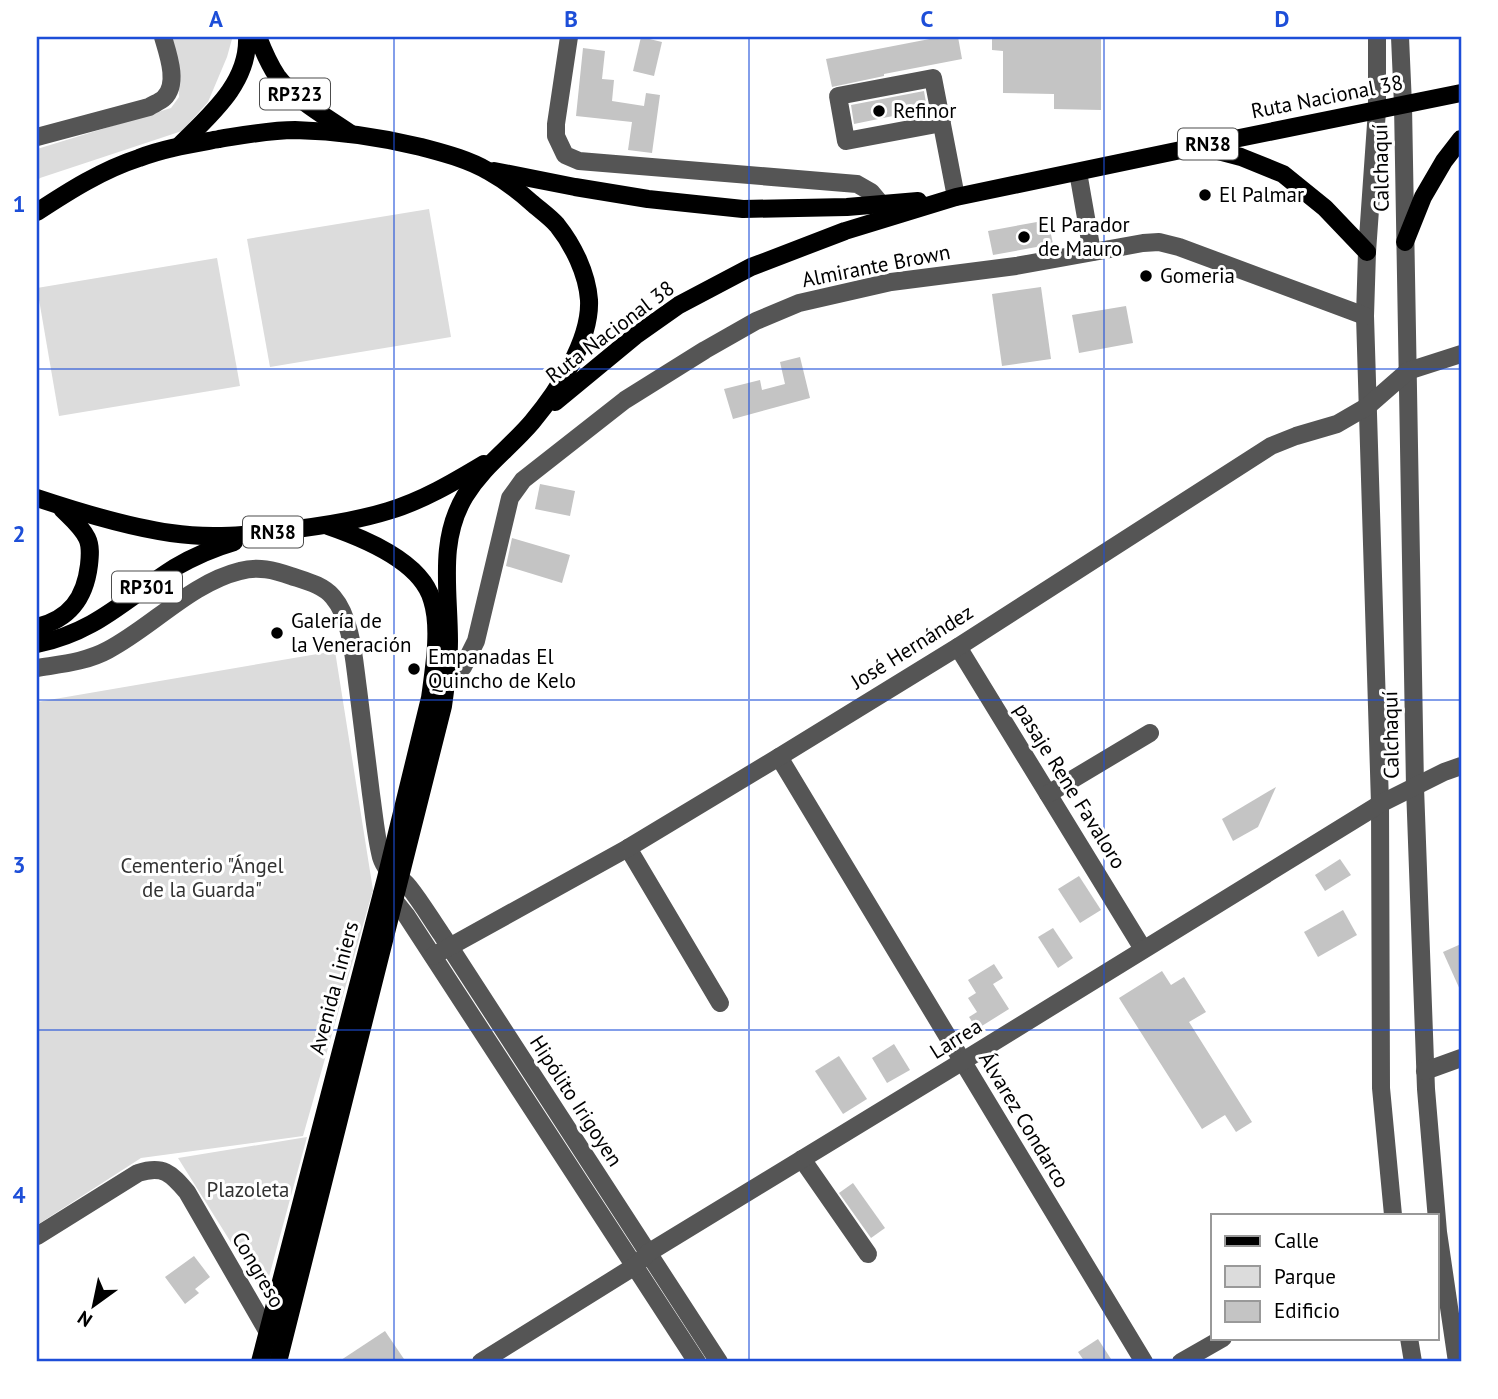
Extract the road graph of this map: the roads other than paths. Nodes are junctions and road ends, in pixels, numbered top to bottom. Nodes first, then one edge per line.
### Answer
1 (163, 37) edge
2 (247, 37) edge
3 (258, 37) edge
4 (569, 37) edge
5 (1377, 37) edge
6 (1399, 37) edge
7 (1461, 93) edge
8 (1404, 105) junction
9 (1377, 110) junction
10 (942, 123) junction
11 (351, 134) junction
12 (37, 137) edge
13 (1461, 139) edge
14 (180, 145) junction
15 (1200, 146) junction
16 (486, 169) junction
17 (1078, 172) junction
18 (956, 197) junction
19 (881, 204) junction
20 (37, 212) edge
21 (1405, 242) junction
22 (1092, 252) junction
23 (1367, 252) junction
24 (1366, 316) junction
25 (1461, 354) edge
26 (1408, 371) junction
27 (1368, 406) junction
28 (531, 423) junction
29 (498, 454) junction
30 (37, 498) edge
31 (56, 505) junction
32 (328, 526) junction
33 (260, 534) junction
34 (442, 623) junction
35 (37, 627) edge
36 (37, 644) edge
37 (958, 647) junction
38 (37, 668) edge
39 (447, 676) junction
40 (1150, 733) dead end
41 (779, 757) junction
42 (1461, 766) edge
43 (1415, 788) junction
44 (1048, 793) junction
45 (1380, 804) junction
46 (628, 848) junction
47 (394, 874) junction
48 (388, 897) junction
49 (450, 947) junction
50 (1143, 949) junction
51 (433, 956) junction
52 (720, 1003) dead end
53 (1461, 1058) edge
54 (963, 1061) junction
55 (1425, 1072) junction
56 (802, 1158) junction
57 (1393, 1214) edge
58 (1437, 1214) edge
59 (1438, 1232) edge
60 (37, 1236) edge
61 (648, 1253) junction
62 (868, 1254) dead end
63 (635, 1266) junction
64 (268, 1332) junction
65 (1220, 1340) edge
66 (1409, 1340) edge
67 (281, 1360) edge
68 (260, 1362) edge
69 (481, 1362) edge
70 (697, 1362) edge
71 (719, 1362) edge
72 (1144, 1362) edge
73 (1181, 1362) edge
74 (1413, 1362) edge
75 (1457, 1362) edge

1 - 12 street
2 - 14 main road, RP323
3 - 11 main road, RP323
4 - 19 street
5 - 9 street, Calchaquí
6 - 8 street, Calchaquí
7 - 8 main road, Ruta Nacional 38 / RN38
8 - 9 main road, Ruta Nacional 38 / RN38
8 - 21 street, Calchaquí
9 - 15 main road, Ruta Nacional 38 / RN38
9 - 23 street, Calchaquí
10 - 10 street
10 - 18 street
11 - 14 main road, RN38
11 - 16 main road, RN38
13 - 21 main road
14 - 20 main road, RN38
15 - 17 main road, Ruta Nacional 38 / RN38
15 - 23 main road
16 - 19 main road, Ruta Nacional 38 / RN38
16 - 28 main road, RN38
17 - 18 main road, Ruta Nacional 38 / RN38
17 - 22 street
18 - 19 main road, Ruta Nacional 38 / RN38
18 - 28 main road, Ruta Nacional 38 / RN38
21 - 26 street, Calchaquí
22 - 24 street, Almirante Brown
22 - 39 street, Almirante Brown
23 - 24 street, Calchaquí
24 - 27 street, Calchaquí
25 - 26 street
26 - 27 street, José Hernández
26 - 43 street, Calchaquí
27 - 37 street, José Hernández
27 - 45 street, Calchaquí
28 - 29 main road, RN38
29 - 32 main road, RN38
29 - 34 main road
30 - 31 main road, RN38
31 - 33 main road, RN38
31 - 35 main road, RP301
32 - 33 main road, RN38
32 - 34 main road
33 - 36 main road, RP301
34 - 39 main road, Avenida Liniers
34 - 47 main road, Avenida Liniers
37 - 41 street, José Hernández
37 - 44 street, pasaje Rene Favaloro
38 - 47 street
39 - 47 main road, Avenida Liniers
40 - 44 street
41 - 46 street, José Hernández
41 - 54 street, Álvarez Condarco
42 - 43 street, Larrea
43 - 45 street, Larrea
43 - 55 street, Calchaquí
44 - 50 street, pasaje Rene Favaloro
45 - 50 street, Larrea
45 - 57 street, Calchaquí
46 - 49 street, José Hernández
46 - 52 street
47 - 48 main road, Avenida Liniers
47 - 49 street, Hipólito Irigoyen
48 - 51 street, Hipólito Irigoyen
48 - 64 main road, Avenida Liniers
48 - 67 main road, Avenida Liniers
49 - 51 street, José Hernández
49 - 61 street, Hipólito Irigoyen
50 - 54 street, Larrea
51 - 63 street, Hipólito Irigoyen
53 - 55 street
54 - 56 street, Larrea
54 - 72 street, Álvarez Condarco
55 - 58 street, Calchaquí
56 - 61 street, Larrea
56 - 62 street
59 - 75 street, Calchaquí
60 - 64 street, Congreso
61 - 63 street, Larrea
61 - 71 street, Hipólito Irigoyen
63 - 69 street, Larrea
63 - 70 street, Hipólito Irigoyen
64 - 67 street, Congreso
64 - 68 main road, Avenida Liniers
65 - 73 street
66 - 74 street

